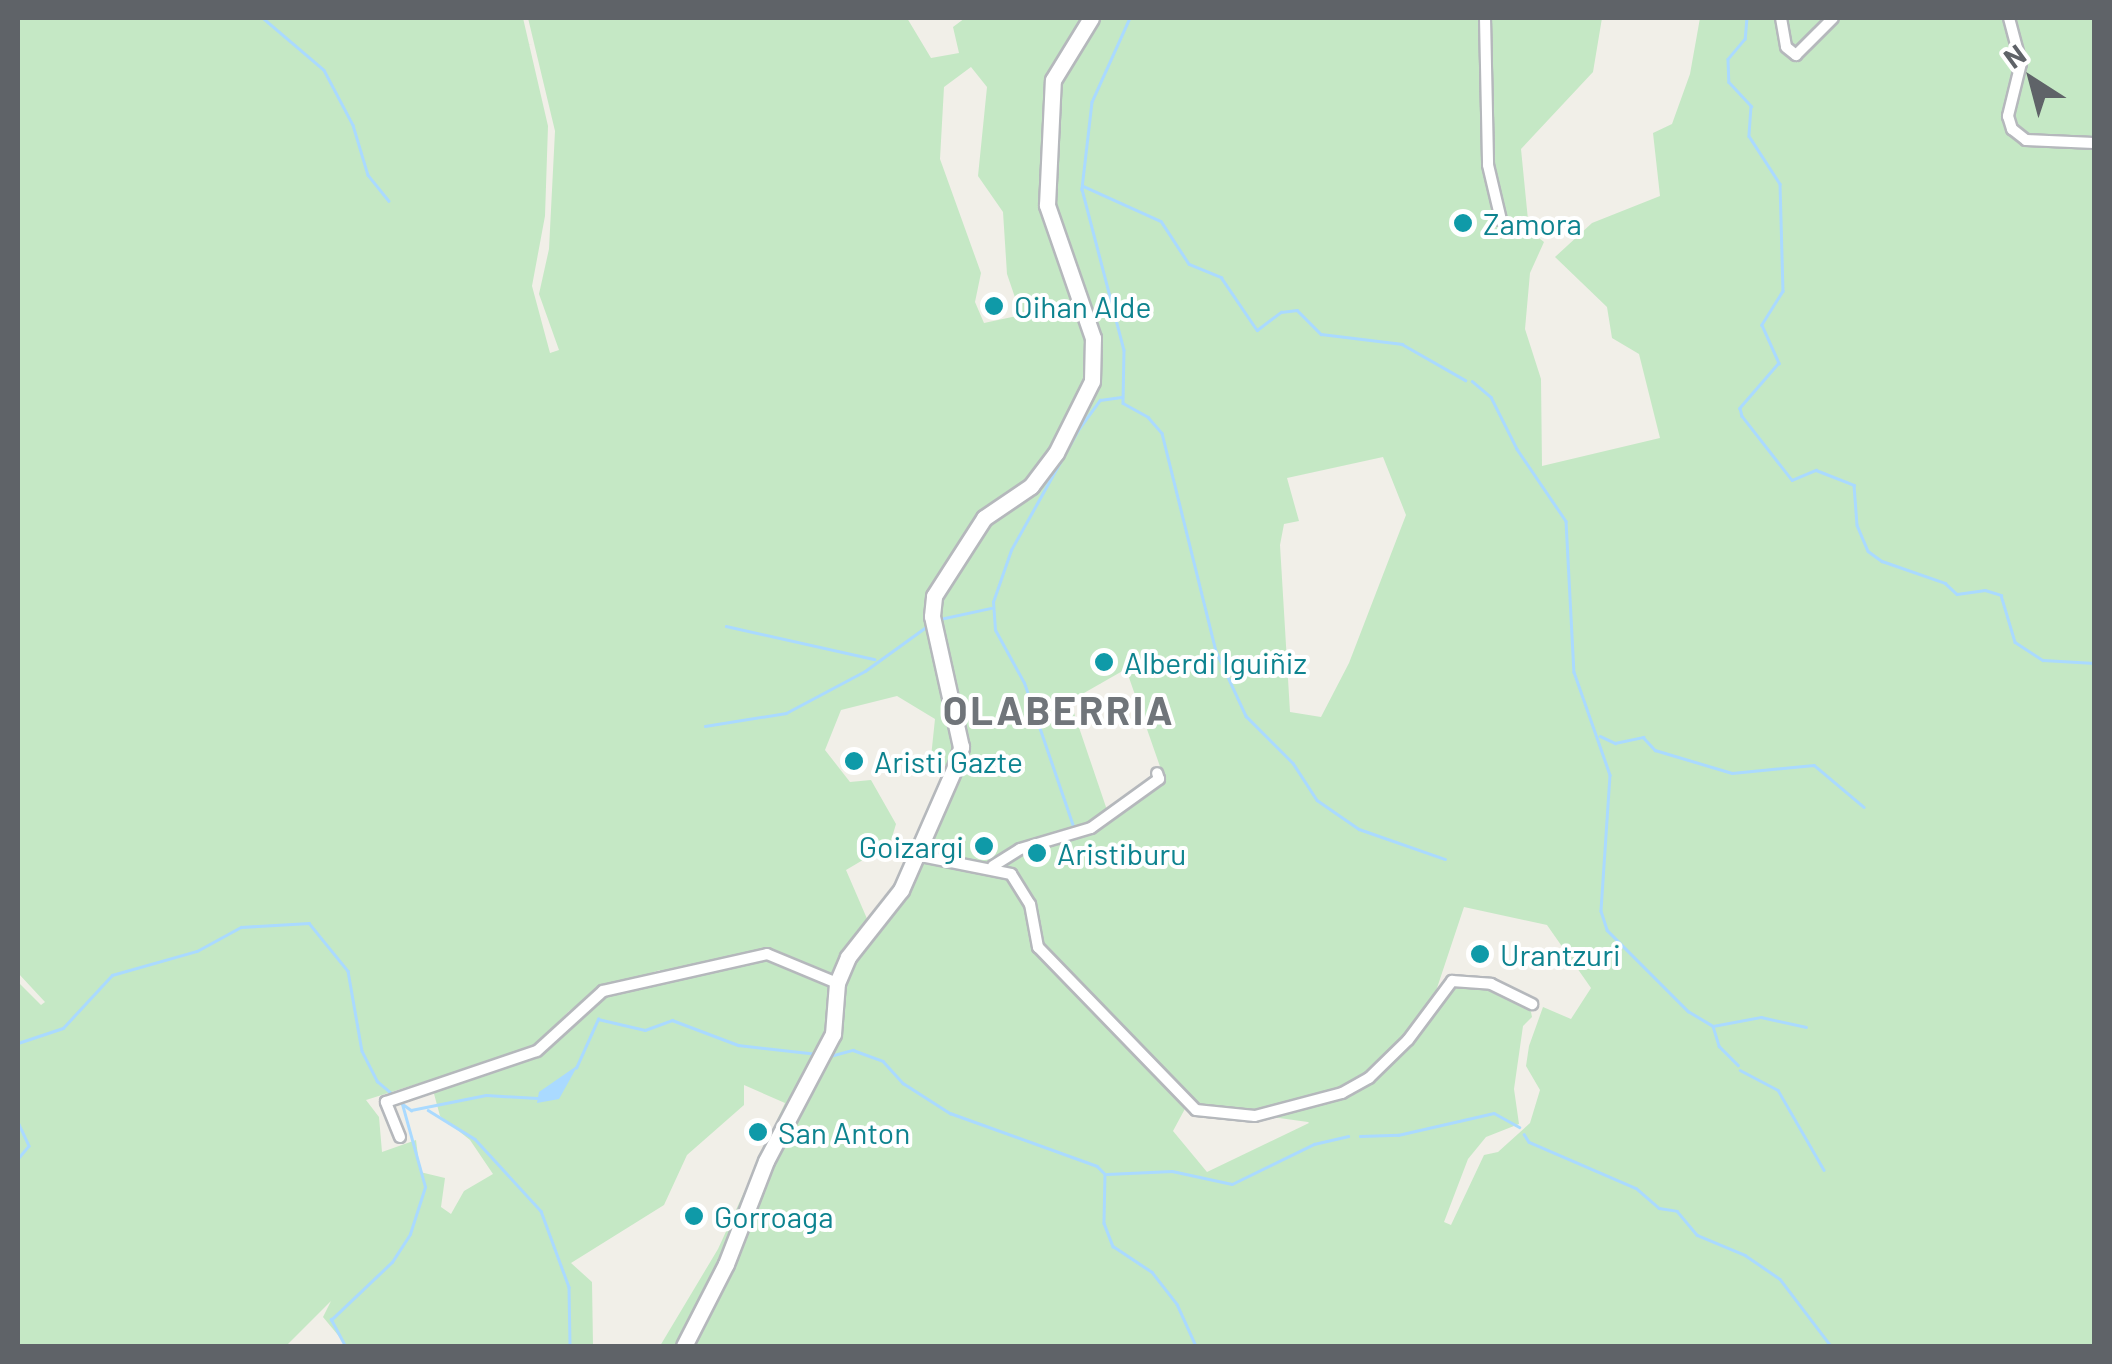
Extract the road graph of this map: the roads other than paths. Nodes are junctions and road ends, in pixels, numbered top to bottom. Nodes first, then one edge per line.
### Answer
1 (1091, 18) edge
2 (1486, 18) edge
3 (1781, 18) edge
4 (1833, 18) edge
5 (2009, 18) edge
6 (2094, 143) edge
7 (1500, 220) dead end
8 (1157, 773) dead end
9 (916, 855) junction
10 (993, 866) junction
11 (837, 983) junction
12 (1532, 1004) dead end
13 (400, 1137) dead end
14 (684, 1346) edge

1 - 9 street
2 - 7 street
3 - 4 street
5 - 6 street
8 - 10 street
9 - 10 street
9 - 11 street
10 - 12 street
11 - 13 street
11 - 14 street

